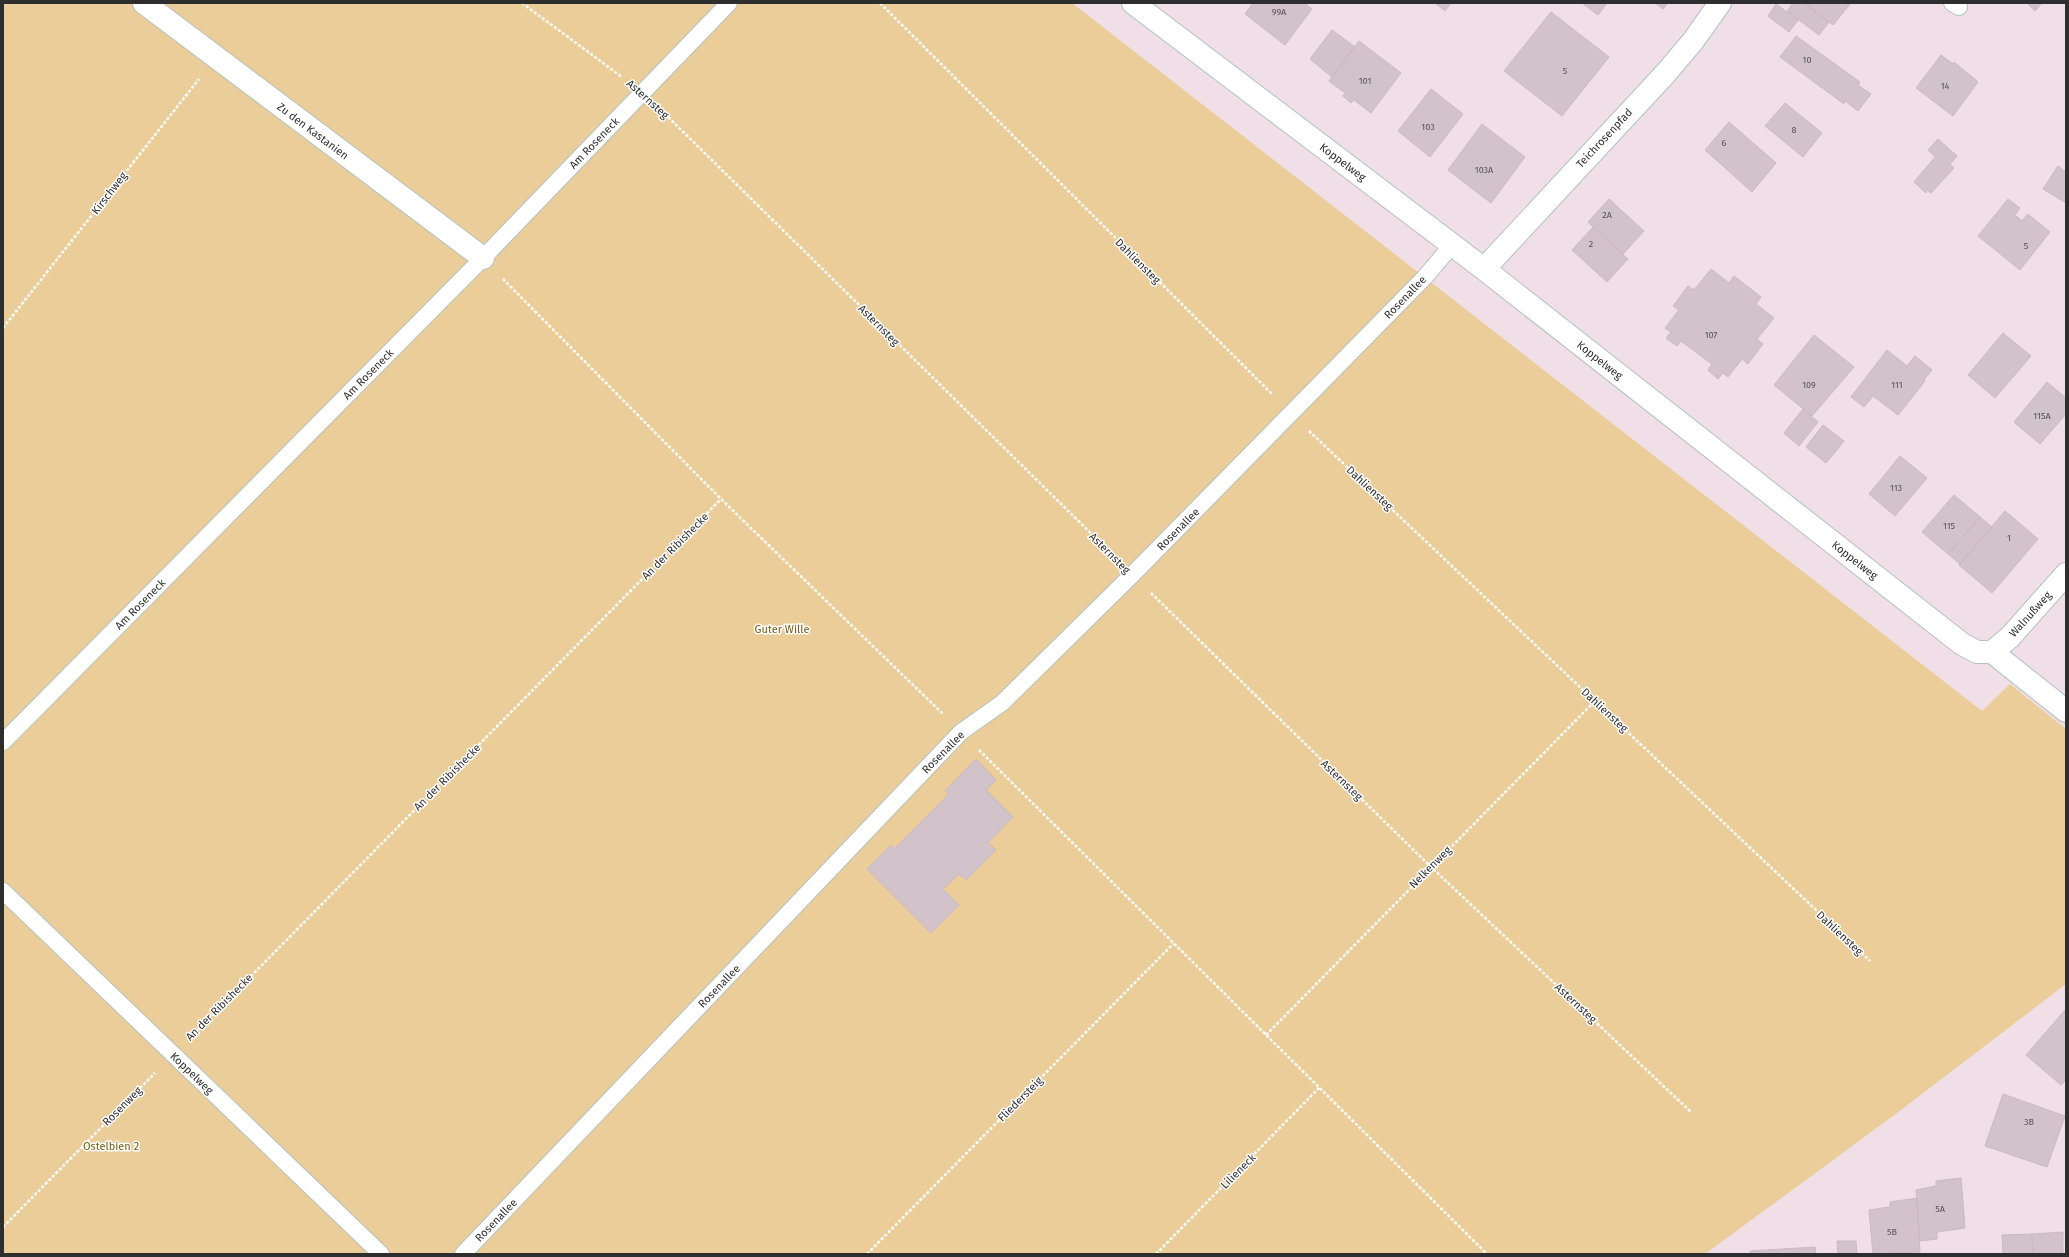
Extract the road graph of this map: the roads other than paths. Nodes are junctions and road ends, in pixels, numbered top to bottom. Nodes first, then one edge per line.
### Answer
1 (144, 3) edge
2 (729, 3) edge
3 (1133, 3) edge
4 (1720, 3) edge
5 (1452, 245) junction
6 (483, 258) junction
7 (1484, 269) junction
8 (2066, 574) edge
9 (1992, 652) junction
10 (2066, 711) edge
11 (3, 742) edge
12 (3, 891) edge
13 (381, 1254) edge
14 (463, 1254) edge

1 - 6 street, Zu den Kastanien
2 - 6 lane, Am Roseneck
3 - 5 street, Koppelweg
4 - 7 street, Teichrosenpfad
5 - 7 street, Koppelweg
5 - 14 lane, Rosenallee
6 - 11 lane, Am Roseneck
7 - 9 street, Koppelweg
8 - 9 street, Walnußweg
9 - 10 street
12 - 13 lane, Koppelweg

